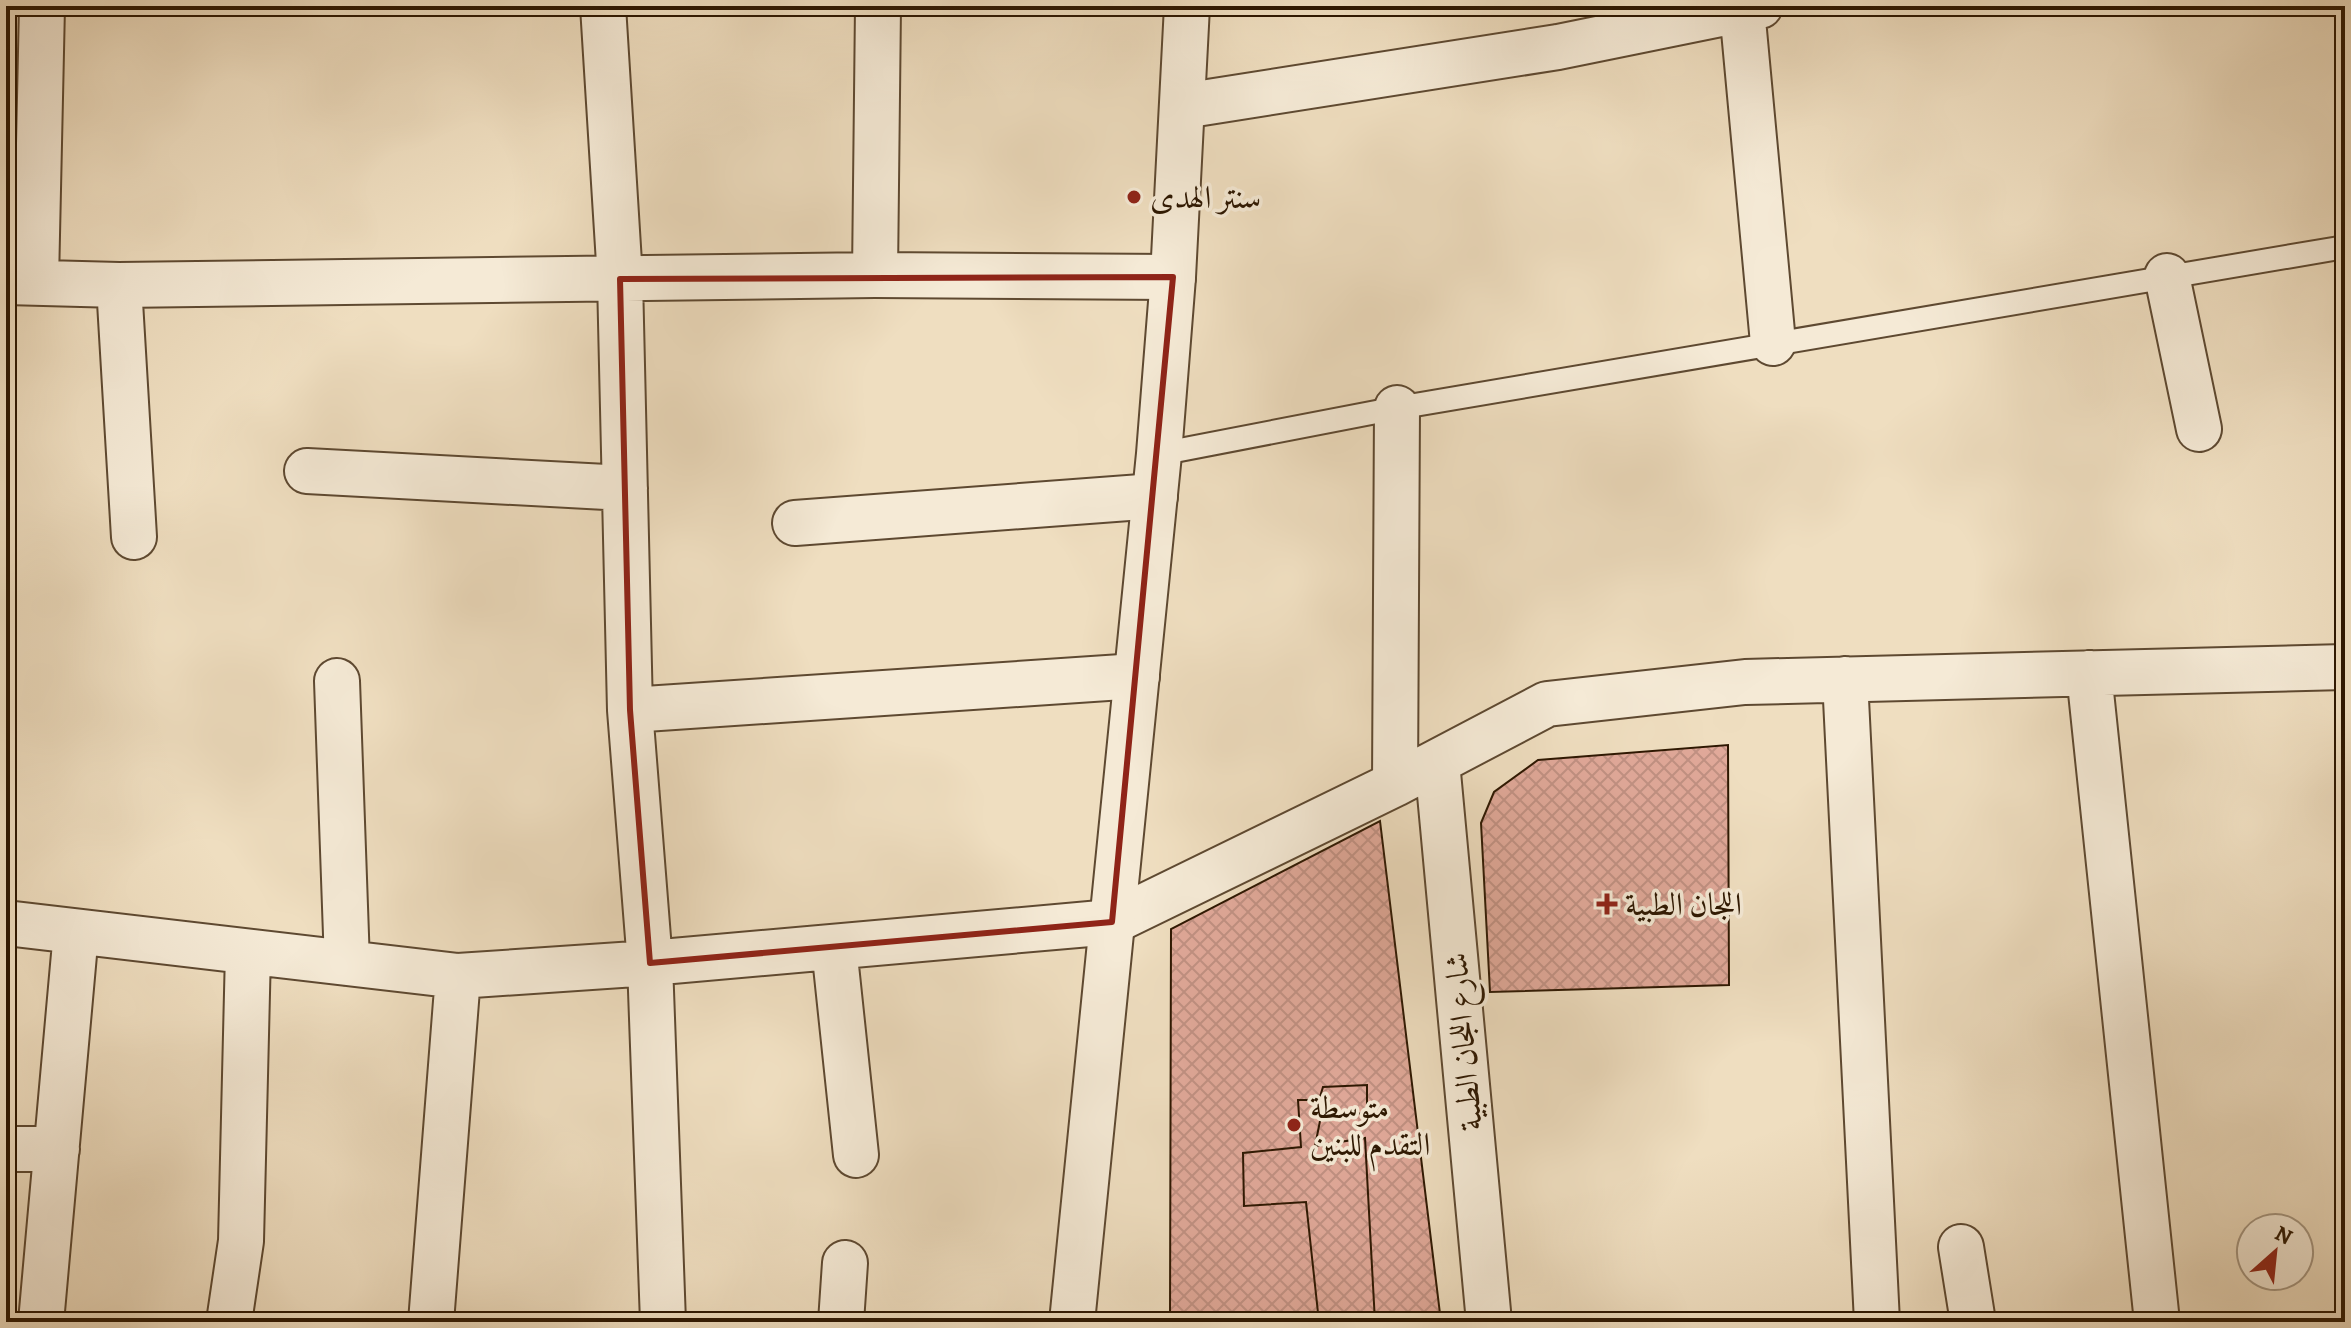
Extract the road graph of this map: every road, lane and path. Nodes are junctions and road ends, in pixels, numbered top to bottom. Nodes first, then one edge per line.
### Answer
1 (42, 6) edge
2 (603, 6) edge
3 (878, 6) edge
4 (1187, 6) edge
5 (1751, 7) edge
6 (1183, 106) junction
7 (23, 111) edge
8 (2345, 247) edge
9 (875, 275) junction
10 (2167, 276) junction
11 (1173, 277) junction
12 (620, 279) junction
13 (21, 282) edge
14 (119, 285) junction
15 (1773, 343) junction
16 (1397, 408) junction
17 (2199, 429) dead end
18 (1159, 454) junction
19 (307, 471) dead end
20 (625, 488) junction
21 (1155, 496) junction
22 (795, 523) dead end
23 (134, 537) dead end
24 (2345, 667) edge
25 (2089, 673) junction
26 (1137, 676) junction
27 (1845, 679) junction
28 (337, 681) dead end
29 (630, 710) junction
30 (1437, 762) junction
31 (1395, 784) junction
32 (1112, 922) junction
33 (6, 923) edge
34 (76, 932) junction
35 (834, 947) junction
36 (248, 952) junction
37 (347, 963) junction
38 (650, 963) junction
39 (458, 976) junction
40 (6, 1149) edge
41 (57, 1149) junction
42 (856, 1155) dead end
43 (1961, 1247) dead end
44 (845, 1263) dead end
45 (41, 1322) edge
46 (229, 1322) edge
47 (431, 1322) edge
48 (663, 1322) edge
49 (841, 1322) edge
50 (1072, 1322) edge
51 (1489, 1322) edge
52 (1877, 1322) edge
53 (1973, 1322) edge
54 (2157, 1322) edge

1 - 7 street
2 - 12 street
3 - 9 street
4 - 6 street
5 - 6 street
5 - 15 street
6 - 11 street
7 - 13 street
8 - 10 lane
9 - 11 street
9 - 12 street
10 - 15 lane
10 - 17 street
11 - 18 street
12 - 14 street
12 - 20 street
13 - 14 street
14 - 23 street
15 - 16 lane
16 - 18 lane
16 - 31 street
18 - 21 street
19 - 20 street
20 - 29 street
21 - 22 street
21 - 26 street
24 - 25 street
25 - 27 street
25 - 54 street
26 - 29 street
26 - 32 street
27 - 30 street
27 - 52 street
28 - 37 street
29 - 38 street
30 - 31 street
30 - 51 street, شارع اللجان الطبية
31 - 32 street
32 - 35 street
32 - 50 street
33 - 34 street
34 - 36 street
34 - 41 street
35 - 38 street
35 - 42 street
36 - 37 street
36 - 46 street
37 - 39 street
38 - 39 street
38 - 48 street
39 - 47 street
40 - 41 street
41 - 45 street
43 - 53 street
44 - 49 street

